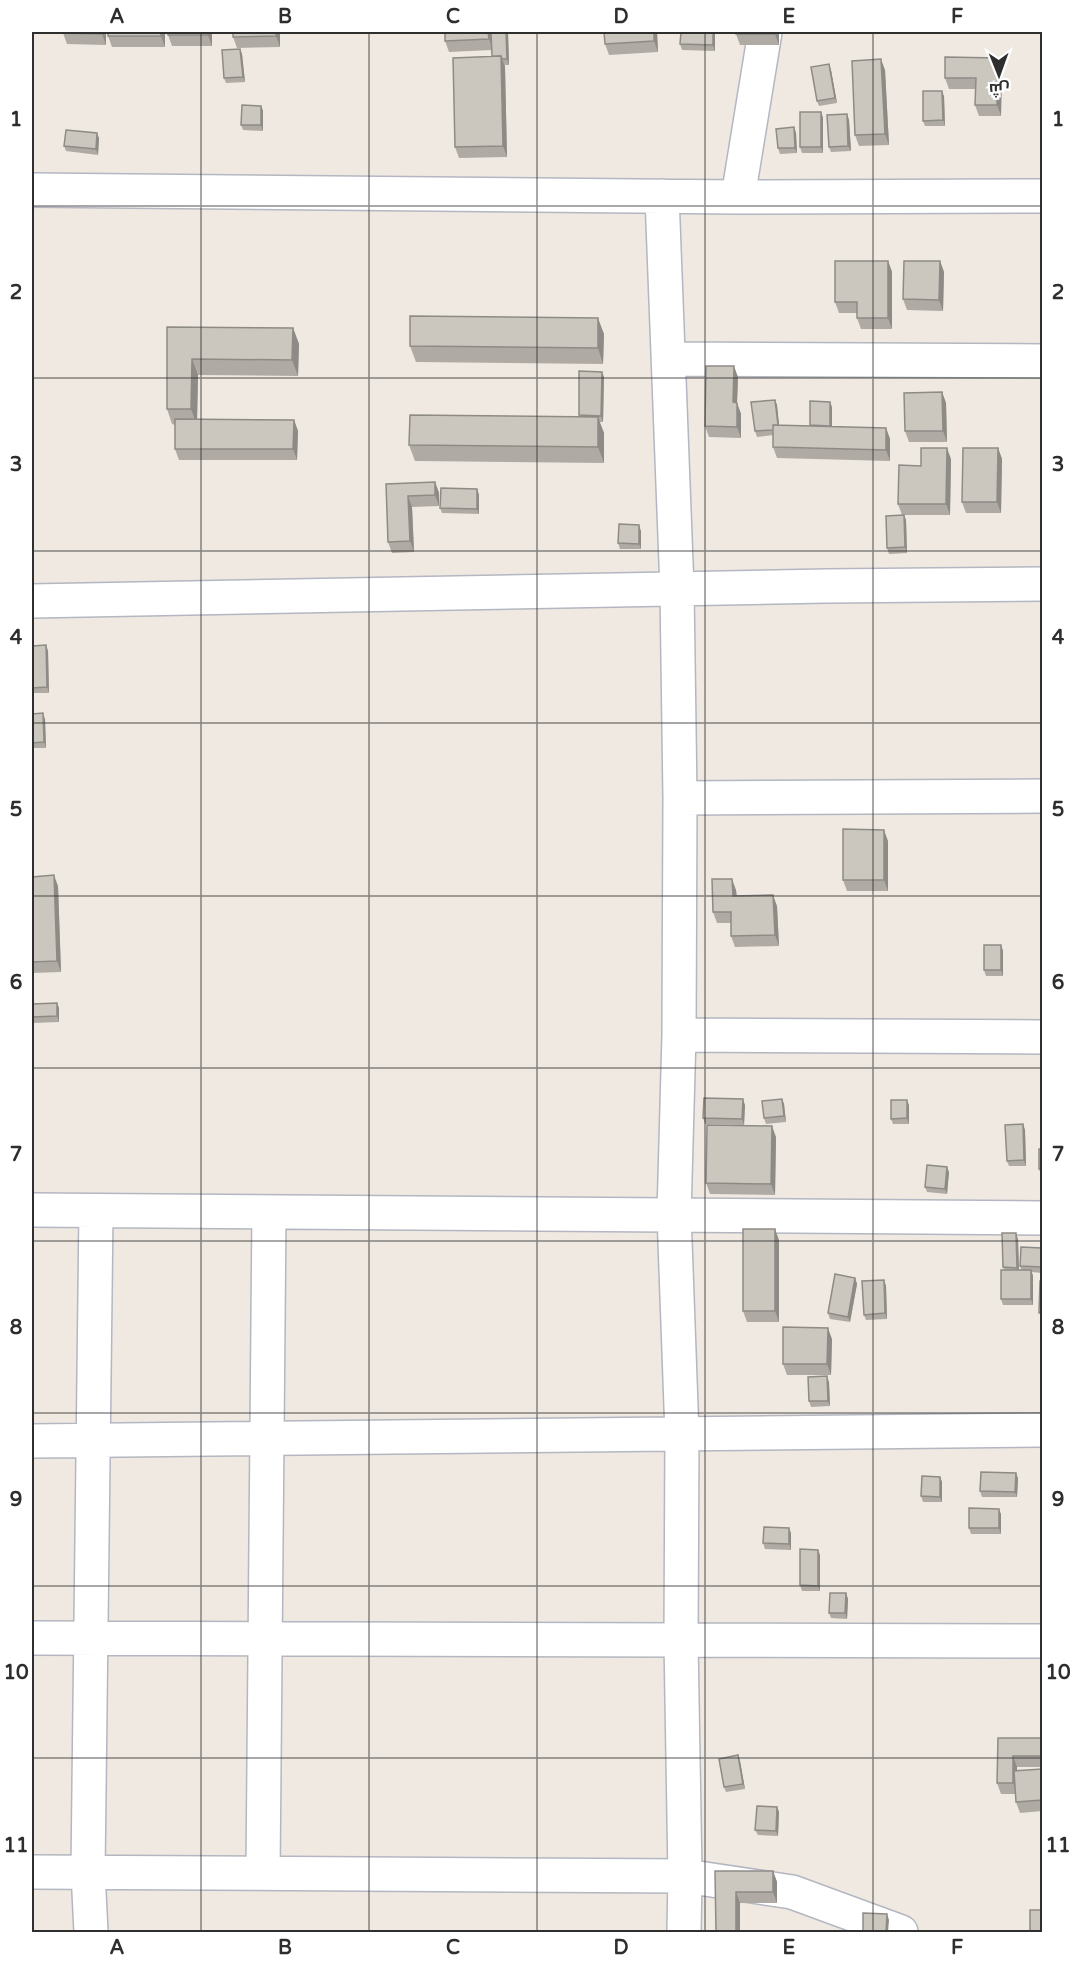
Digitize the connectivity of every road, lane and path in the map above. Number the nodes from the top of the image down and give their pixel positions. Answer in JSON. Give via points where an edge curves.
{"nodes":[{"id":1,"x":765,"y":32,"type":"edge"},
{"id":2,"x":32,"y":190,"type":"edge"},
{"id":3,"x":662,"y":196,"type":"junction"},
{"id":4,"x":1042,"y":196,"type":"edge"},
{"id":5,"x":738,"y":197,"type":"junction"},
{"id":6,"x":669,"y":359,"type":"junction"},
{"id":7,"x":1042,"y":361,"type":"edge"},
{"id":8,"x":1042,"y":584,"type":"edge"},
{"id":9,"x":676,"y":589,"type":"junction"},
{"id":10,"x":32,"y":601,"type":"edge"},
{"id":11,"x":1042,"y":796,"type":"edge"},
{"id":12,"x":680,"y":798,"type":"junction"},
{"id":13,"x":679,"y":1035,"type":"junction"},
{"id":14,"x":1042,"y":1037,"type":"edge"},
{"id":15,"x":32,"y":1210,"type":"edge"},
{"id":16,"x":96,"y":1211,"type":"junction"},
{"id":17,"x":269,"y":1212,"type":"junction"},
{"id":18,"x":674,"y":1214,"type":"junction"},
{"id":19,"x":1042,"y":1218,"type":"edge"},
{"id":20,"x":1042,"y":1430,"type":"edge"},
{"id":21,"x":682,"y":1434,"type":"junction"},
{"id":22,"x":266,"y":1438,"type":"junction"},
{"id":23,"x":94,"y":1440,"type":"junction"},
{"id":24,"x":32,"y":1441,"type":"edge"},
{"id":25,"x":32,"y":1638,"type":"edge"},
{"id":26,"x":92,"y":1638,"type":"junction"},
{"id":27,"x":266,"y":1638,"type":"junction"},
{"id":28,"x":681,"y":1640,"type":"junction"},
{"id":29,"x":1042,"y":1641,"type":"edge"},
{"id":30,"x":32,"y":1872,"type":"edge"},
{"id":31,"x":88,"y":1872,"type":"junction"},
{"id":32,"x":263,"y":1873,"type":"junction"},
{"id":33,"x":686,"y":1876,"type":"junction"},
{"id":34,"x":91,"y":1932,"type":"edge"},
{"id":35,"x":684,"y":1932,"type":"edge"},
{"id":36,"x":901,"y":1932,"type":"edge"}],
"edges":[{"from":1,"to":5,"type":"street"},
{"from":2,"to":3,"type":"street"},
{"from":3,"to":5,"type":"street"},
{"from":3,"to":6,"type":"street"},
{"from":4,"to":5,"type":"street"},
{"from":6,"to":7,"type":"street"},
{"from":6,"to":9,"type":"street"},
{"from":8,"to":9,"type":"street"},
{"from":9,"to":10,"type":"street"},
{"from":9,"to":12,"type":"street"},
{"from":11,"to":12,"type":"street"},
{"from":12,"to":13,"type":"street"},
{"from":13,"to":14,"type":"street"},
{"from":13,"to":18,"type":"street"},
{"from":15,"to":16,"type":"street"},
{"from":16,"to":17,"type":"street"},
{"from":16,"to":23,"type":"street"},
{"from":17,"to":18,"type":"street"},
{"from":17,"to":22,"type":"street"},
{"from":18,"to":19,"type":"street"},
{"from":18,"to":21,"type":"street"},
{"from":20,"to":21,"type":"street"},
{"from":21,"to":22,"type":"street"},
{"from":21,"to":28,"type":"street"},
{"from":22,"to":23,"type":"street"},
{"from":22,"to":27,"type":"street"},
{"from":23,"to":24,"type":"street"},
{"from":23,"to":26,"type":"street"},
{"from":25,"to":26,"type":"street"},
{"from":26,"to":27,"type":"street"},
{"from":26,"to":31,"type":"street"},
{"from":27,"to":28,"type":"street"},
{"from":27,"to":32,"type":"street"},
{"from":28,"to":29,"type":"street"},
{"from":28,"to":33,"type":"street"},
{"from":30,"to":31,"type":"street"},
{"from":31,"to":32,"type":"street"},
{"from":31,"to":34,"type":"street"},
{"from":32,"to":33,"type":"street"},
{"from":33,"to":35,"type":"street"},
{"from":33,"to":36,"type":"street","via":[[792,1892]]}]}
